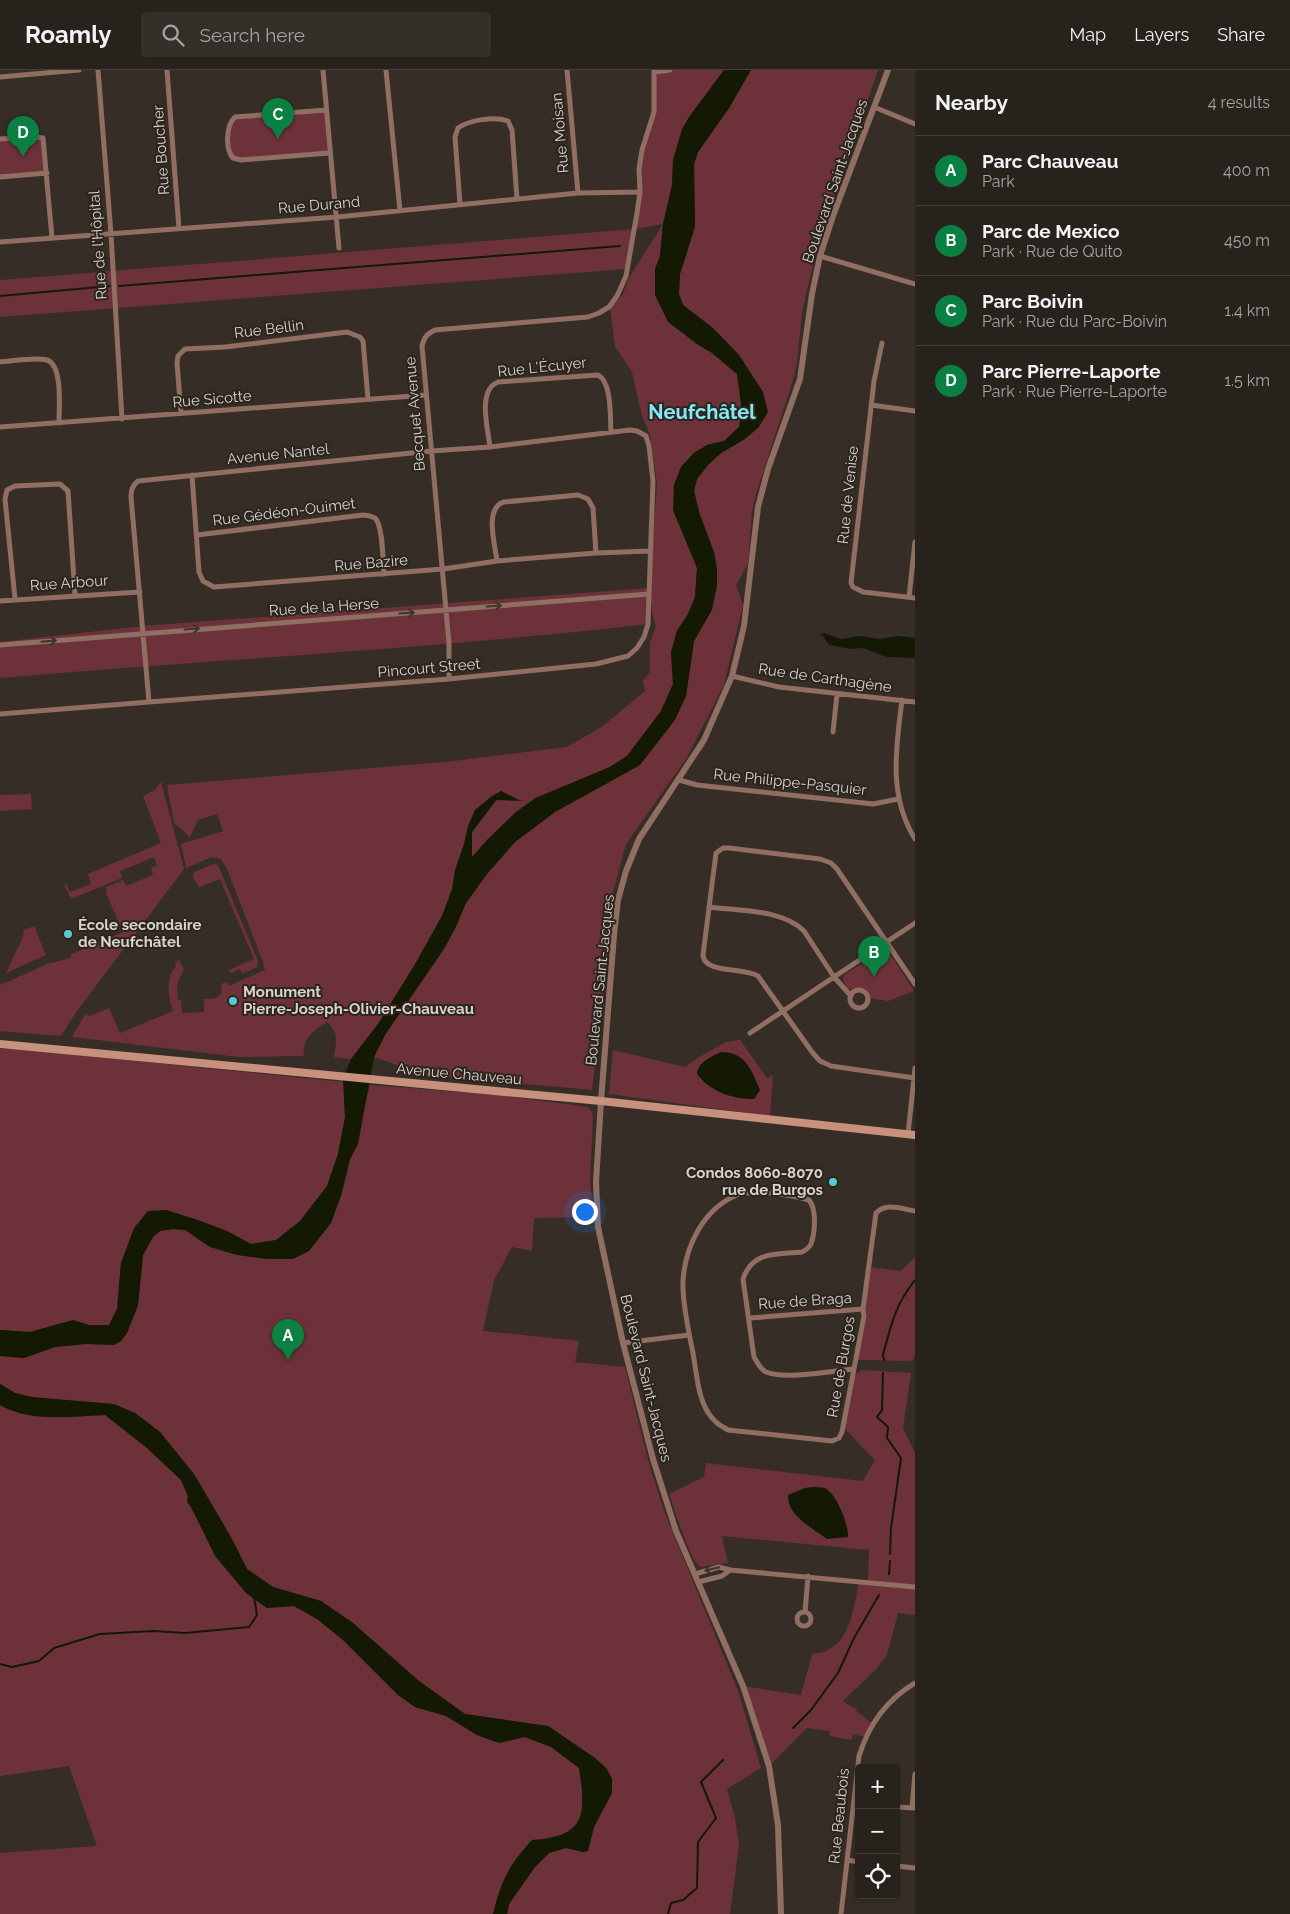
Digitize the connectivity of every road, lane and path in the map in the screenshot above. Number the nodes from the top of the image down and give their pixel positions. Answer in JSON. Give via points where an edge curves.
{"nodes":[{"id":1,"x":79,"y":70,"type":"edge"},
{"id":2,"x":98,"y":70,"type":"edge"},
{"id":3,"x":167,"y":70,"type":"edge"},
{"id":4,"x":322,"y":70,"type":"edge"},
{"id":5,"x":386,"y":70,"type":"edge"},
{"id":6,"x":567,"y":70,"type":"edge"},
{"id":7,"x":670,"y":70,"type":"edge"},
{"id":8,"x":888,"y":70,"type":"edge"},
{"id":9,"x":654,"y":71,"type":"edge"},
{"id":10,"x":0,"y":77,"type":"edge"},
{"id":11,"x":874,"y":107,"type":"junction"},
{"id":12,"x":326,"y":110,"type":"junction"},
{"id":13,"x":915,"y":124,"type":"edge"},
{"id":14,"x":0,"y":139,"type":"edge"},
{"id":15,"x":329,"y":153,"type":"junction"},
{"id":16,"x":47,"y":173,"type":"junction"},
{"id":17,"x":0,"y":177,"type":"edge"},
{"id":18,"x":640,"y":192,"type":"junction"},
{"id":19,"x":578,"y":193,"type":"junction"},
{"id":20,"x":517,"y":198,"type":"junction"},
{"id":21,"x":460,"y":204,"type":"junction"},
{"id":22,"x":400,"y":210,"type":"junction"},
{"id":23,"x":337,"y":217,"type":"junction"},
{"id":24,"x":179,"y":228,"type":"junction"},
{"id":25,"x":111,"y":234,"type":"junction"},
{"id":26,"x":52,"y":238,"type":"junction"},
{"id":27,"x":0,"y":242,"type":"edge"},
{"id":28,"x":339,"y":248,"type":"dead end"},
{"id":29,"x":820,"y":256,"type":"junction"},
{"id":30,"x":915,"y":284,"type":"edge"},
{"id":31,"x":882,"y":343,"type":"dead end"},
{"id":32,"x":0,"y":362,"type":"edge"},
{"id":33,"x":426,"y":395,"type":"junction"},
{"id":34,"x":368,"y":399,"type":"junction"},
{"id":35,"x":871,"y":405,"type":"junction"},
{"id":36,"x":915,"y":411,"type":"edge"},
{"id":37,"x":181,"y":413,"type":"junction"},
{"id":38,"x":122,"y":419,"type":"junction"},
{"id":39,"x":59,"y":423,"type":"junction"},
{"id":40,"x":0,"y":427,"type":"edge"},
{"id":41,"x":611,"y":432,"type":"junction"},
{"id":42,"x":644,"y":433,"type":"joint"},
{"id":43,"x":490,"y":447,"type":"junction"},
{"id":44,"x":431,"y":451,"type":"junction"},
{"id":45,"x":192,"y":475,"type":"junction"},
{"id":46,"x":197,"y":535,"type":"junction"},
{"id":47,"x":915,"y":542,"type":"edge"},
{"id":48,"x":650,"y":550,"type":"junction"},
{"id":49,"x":596,"y":553,"type":"junction"},
{"id":50,"x":497,"y":561,"type":"junction"},
{"id":51,"x":443,"y":569,"type":"junction"},
{"id":52,"x":384,"y":574,"type":"junction"},
{"id":53,"x":140,"y":592,"type":"junction"},
{"id":54,"x":649,"y":594,"type":"junction"},
{"id":55,"x":75,"y":595,"type":"junction"},
{"id":56,"x":912,"y":598,"type":"edge"},
{"id":57,"x":15,"y":600,"type":"junction"},
{"id":58,"x":0,"y":601,"type":"edge"},
{"id":59,"x":446,"y":610,"type":"junction"},
{"id":60,"x":144,"y":633,"type":"junction"},
{"id":61,"x":0,"y":645,"type":"edge"},
{"id":62,"x":732,"y":676,"type":"junction"},
{"id":63,"x":449,"y":679,"type":"junction"},
{"id":64,"x":837,"y":694,"type":"junction"},
{"id":65,"x":902,"y":700,"type":"junction"},
{"id":66,"x":150,"y":702,"type":"junction"},
{"id":67,"x":915,"y":702,"type":"edge"},
{"id":68,"x":0,"y":714,"type":"edge"},
{"id":69,"x":833,"y":732,"type":"dead end"},
{"id":70,"x":679,"y":780,"type":"junction"},
{"id":71,"x":898,"y":799,"type":"junction"},
{"id":72,"x":915,"y":839,"type":"edge"},
{"id":73,"x":709,"y":907,"type":"junction"},
{"id":74,"x":915,"y":923,"type":"edge"},
{"id":75,"x":887,"y":942,"type":"junction"},
{"id":76,"x":834,"y":977,"type":"junction"},
{"id":77,"x":915,"y":984,"type":"edge"},
{"id":78,"x":851,"y":996,"type":"dead end"},
{"id":79,"x":783,"y":1010,"type":"junction"},
{"id":80,"x":750,"y":1033,"type":"dead end"},
{"id":81,"x":0,"y":1044,"type":"edge"},
{"id":82,"x":915,"y":1068,"type":"edge"},
{"id":83,"x":914,"y":1078,"type":"edge"},
{"id":84,"x":600,"y":1101,"type":"junction"},
{"id":85,"x":912,"y":1134,"type":"edge"},
{"id":86,"x":915,"y":1211,"type":"edge"},
{"id":87,"x":863,"y":1309,"type":"junction"},
{"id":88,"x":750,"y":1318,"type":"junction"},
{"id":89,"x":689,"y":1335,"type":"junction"},
{"id":90,"x":623,"y":1342,"type":"junction"},
{"id":91,"x":854,"y":1369,"type":"junction"},
{"id":92,"x":730,"y":1570,"type":"junction"},
{"id":93,"x":695,"y":1574,"type":"junction"},
{"id":94,"x":808,"y":1576,"type":"junction"},
{"id":95,"x":698,"y":1582,"type":"junction"},
{"id":96,"x":915,"y":1587,"type":"edge"},
{"id":97,"x":805,"y":1612,"type":"dead end"},
{"id":98,"x":915,"y":1683,"type":"edge"},
{"id":99,"x":915,"y":1774,"type":"edge"},
{"id":100,"x":852,"y":1803,"type":"joint"},
{"id":101,"x":900,"y":1807,"type":"edge"},
{"id":102,"x":913,"y":1808,"type":"edge"},
{"id":103,"x":847,"y":1860,"type":"junction"},
{"id":104,"x":855,"y":1861,"type":"edge"},
{"id":105,"x":900,"y":1866,"type":"edge"},
{"id":106,"x":915,"y":1868,"type":"edge"},
{"id":107,"x":781,"y":1914,"type":"edge"},
{"id":108,"x":841,"y":1914,"type":"edge"}],
"edges":[{"from":1,"to":10,"type":"street"},
{"from":2,"to":25,"type":"street","name":"Rue de l'Hôpital"},
{"from":3,"to":24,"type":"street","name":"Rue Boucher"},
{"from":4,"to":12,"type":"street"},
{"from":5,"to":22,"type":"street"},
{"from":6,"to":19,"type":"street","name":"Rue Moisan"},
{"from":7,"to":9,"type":"street"},
{"from":8,"to":11,"type":"street","name":"Boulevard Saint-Jacques"},
{"from":9,"to":18,"type":"street","via":[[654,112],[642,150]]},
{"from":11,"to":13,"type":"street"},
{"from":11,"to":29,"type":"street","name":"Boulevard Saint-Jacques"},
{"from":12,"to":15,"type":"street"},
{"from":12,"to":15,"type":"street","via":[[235,117],[228,127],[229,151],[232,158],[241,160]]},
{"from":14,"to":16,"type":"street","via":[[43,138]]},
{"from":15,"to":23,"type":"street"},
{"from":16,"to":17,"type":"street"},
{"from":16,"to":26,"type":"street"},
{"from":18,"to":19,"type":"street","name":"Rue Durand"},
{"from":18,"to":33,"type":"street","name":"Becquet Avenue","via":[[624,283],[609,307],[588,317],[430,332],[422,346]]},
{"from":19,"to":20,"type":"street","name":"Rue Durand"},
{"from":20,"to":21,"type":"street","name":"Rue Durand"},
{"from":20,"to":21,"type":"street","via":[[512,130],[508,121],[498,119],[466,123],[458,128],[455,137]]},
{"from":21,"to":22,"type":"street","name":"Rue Durand"},
{"from":22,"to":23,"type":"street","name":"Rue Durand"},
{"from":23,"to":24,"type":"street","name":"Rue Durand"},
{"from":23,"to":28,"type":"street"},
{"from":24,"to":25,"type":"street","name":"Rue Durand"},
{"from":25,"to":26,"type":"street","name":"Rue Durand"},
{"from":25,"to":38,"type":"street","name":"Rue de l'Hôpital"},
{"from":26,"to":27,"type":"street","name":"Rue Durand"},
{"from":29,"to":30,"type":"street"},
{"from":29,"to":62,"type":"street","name":"Boulevard Saint-Jacques","via":[[800,379],[759,501],[744,626]]},
{"from":31,"to":35,"type":"street","name":"Rue de Venise"},
{"from":32,"to":39,"type":"street","via":[[41,360],[54,364],[58,377]]},
{"from":33,"to":34,"type":"street","name":"Rue Sicotte"},
{"from":33,"to":44,"type":"street","name":"Becquet Avenue"},
{"from":34,"to":37,"type":"street","name":"Rue Sicotte"},
{"from":34,"to":37,"type":"street","name":"Rue Bellin","via":[[363,341],[348,332],[184,349],[177,362]]},
{"from":35,"to":36,"type":"street"},
{"from":35,"to":56,"type":"street","name":"Rue de Venise","via":[[851,583],[863,592]]},
{"from":37,"to":38,"type":"street","name":"Rue Sicotte"},
{"from":38,"to":39,"type":"street","name":"Rue Sicotte"},
{"from":39,"to":40,"type":"street","name":"Rue Sicotte"},
{"from":41,"to":42,"type":"street","name":"Avenue Nantel","via":[[630,430]]},
{"from":41,"to":43,"type":"street","name":"Avenue Nantel"},
{"from":41,"to":43,"type":"street","name":"Rue L'Écuyer","via":[[607,385],[598,375],[498,382],[489,388],[485,398]]},
{"from":42,"to":48,"type":"street","name":"Pincourt Street","via":[[653,480]]},
{"from":43,"to":44,"type":"street","name":"Avenue Nantel"},
{"from":44,"to":45,"type":"street","name":"Avenue Nantel"},
{"from":44,"to":51,"type":"street","name":"Becquet Avenue"},
{"from":45,"to":46,"type":"street","name":"Rue Bazire"},
{"from":45,"to":53,"type":"street","name":"Avenue Nantel","via":[[138,481],[131,489]]},
{"from":46,"to":52,"type":"street","name":"Rue Bazire","via":[[200,577],[214,587]]},
{"from":46,"to":52,"type":"street","name":"Rue Gédéon-Ouimet","via":[[370,516],[375,518],[379,527]]},
{"from":47,"to":56,"type":"street"},
{"from":48,"to":49,"type":"street","name":"Rue Bazire"},
{"from":48,"to":54,"type":"street","name":"Pincourt Street"},
{"from":49,"to":50,"type":"street","name":"Rue Bazire"},
{"from":49,"to":50,"type":"street","via":[[593,508],[588,498],[578,495],[504,502],[496,506],[492,522]]},
{"from":50,"to":51,"type":"street","name":"Rue Bazire"},
{"from":51,"to":52,"type":"street","name":"Rue Bazire"},
{"from":51,"to":59,"type":"street","name":"Becquet Avenue"},
{"from":53,"to":55,"type":"street","name":"Rue Arbour"},
{"from":53,"to":60,"type":"street","name":"Avenue Nantel"},
{"from":59,"to":54,"type":"street","name":"Rue de la Herse","one_way":true},
{"from":54,"to":63,"type":"street","name":"Pincourt Street","via":[[644,638],[628,656],[596,664]]},
{"from":55,"to":57,"type":"street","name":"Rue Arbour"},
{"from":55,"to":57,"type":"street","via":[[68,491],[60,484],[15,486],[7,490],[5,499]]},
{"from":57,"to":58,"type":"street","name":"Rue Arbour"},
{"from":60,"to":59,"type":"street","name":"Rue de la Herse","one_way":true},
{"from":59,"to":63,"type":"street","name":"Becquet Avenue"},
{"from":61,"to":60,"type":"street","name":"Rue de la Herse","one_way":true},
{"from":60,"to":66,"type":"street","name":"Avenue Nantel"},
{"from":62,"to":64,"type":"street","name":"Rue de Carthagène","via":[[779,687]]},
{"from":62,"to":70,"type":"street","name":"Boulevard Saint-Jacques","via":[[704,740]]},
{"from":63,"to":66,"type":"street","name":"Pincourt Street"},
{"from":64,"to":65,"type":"street","name":"Rue de Carthagène"},
{"from":64,"to":69,"type":"street"},
{"from":65,"to":67,"type":"street","name":"Rue de Carthagène"},
{"from":65,"to":71,"type":"street","via":[[895,771]]},
{"from":66,"to":68,"type":"street","name":"Pincourt Street"},
{"from":70,"to":71,"type":"street","name":"Rue Philippe-Pasquier","via":[[697,785],[873,804]]},
{"from":70,"to":84,"type":"street","name":"Boulevard Saint-Jacques","via":[[639,839],[618,900]]},
{"from":71,"to":72,"type":"street"},
{"from":73,"to":75,"type":"street","via":[[714,858],[724,848],[820,858],[837,869]]},
{"from":73,"to":76,"type":"street","via":[[790,920],[804,931]]},
{"from":73,"to":79,"type":"street","via":[[703,954],[705,962],[711,967],[752,973],[762,980]]},
{"from":74,"to":75,"type":"street"},
{"from":75,"to":76,"type":"street"},
{"from":75,"to":77,"type":"street"},
{"from":76,"to":78,"type":"street"},
{"from":76,"to":79,"type":"street"},
{"from":79,"to":80,"type":"street"},
{"from":79,"to":83,"type":"street","via":[[820,1061],[842,1068]]},
{"from":81,"to":84,"type":"main road","name":"Avenue Chauveau"},
{"from":82,"to":83,"type":"street"},
{"from":83,"to":85,"type":"street"},
{"from":84,"to":85,"type":"main road","name":"Avenue Chauveau"},
{"from":84,"to":90,"type":"street","name":"Boulevard Saint-Jacques","via":[[596,1182],[598,1227]]},
{"from":86,"to":87,"type":"street","name":"Rue de Burgos","via":[[886,1207],[876,1213]]},
{"from":87,"to":88,"type":"street","name":"Rue de Braga"},
{"from":87,"to":91,"type":"street","name":"Rue de Burgos"},
{"from":88,"to":89,"type":"street","via":[[744,1279],[747,1268],[761,1256],[808,1249],[815,1212],[809,1200],[756,1193],[739,1195],[706,1220],[687,1254],[683,1283]]},
{"from":88,"to":91,"type":"street","via":[[754,1356],[765,1371],[777,1375]]},
{"from":89,"to":90,"type":"street"},
{"from":89,"to":91,"type":"street","name":"Rue de Burgos","via":[[705,1408],[715,1422],[728,1430],[799,1439],[837,1439],[842,1432]]},
{"from":90,"to":93,"type":"street","name":"Boulevard Saint-Jacques","via":[[653,1459],[676,1531]]},
{"from":92,"to":93,"type":"street","one_way":true,"via":[[719,1567]]},
{"from":92,"to":94,"type":"street"},
{"from":92,"to":95,"type":"street","via":[[722,1576]]},
{"from":93,"to":95,"type":"street","name":"Boulevard Saint-Jacques"},
{"from":94,"to":96,"type":"street"},
{"from":94,"to":97,"type":"street"},
{"from":95,"to":107,"type":"street","name":"Boulevard Saint-Jacques","via":[[743,1686],[769,1766],[778,1825]]},
{"from":98,"to":100,"type":"street","name":"Rue Beaubois","via":[[891,1699],[872,1723],[858,1756]]},
{"from":99,"to":102,"type":"street"},
{"from":100,"to":103,"type":"street","name":"Rue Beaubois"},
{"from":101,"to":102,"type":"street"},
{"from":103,"to":104,"type":"street"},
{"from":103,"to":108,"type":"street","name":"Rue Beaubois"},
{"from":105,"to":106,"type":"street"}]}
